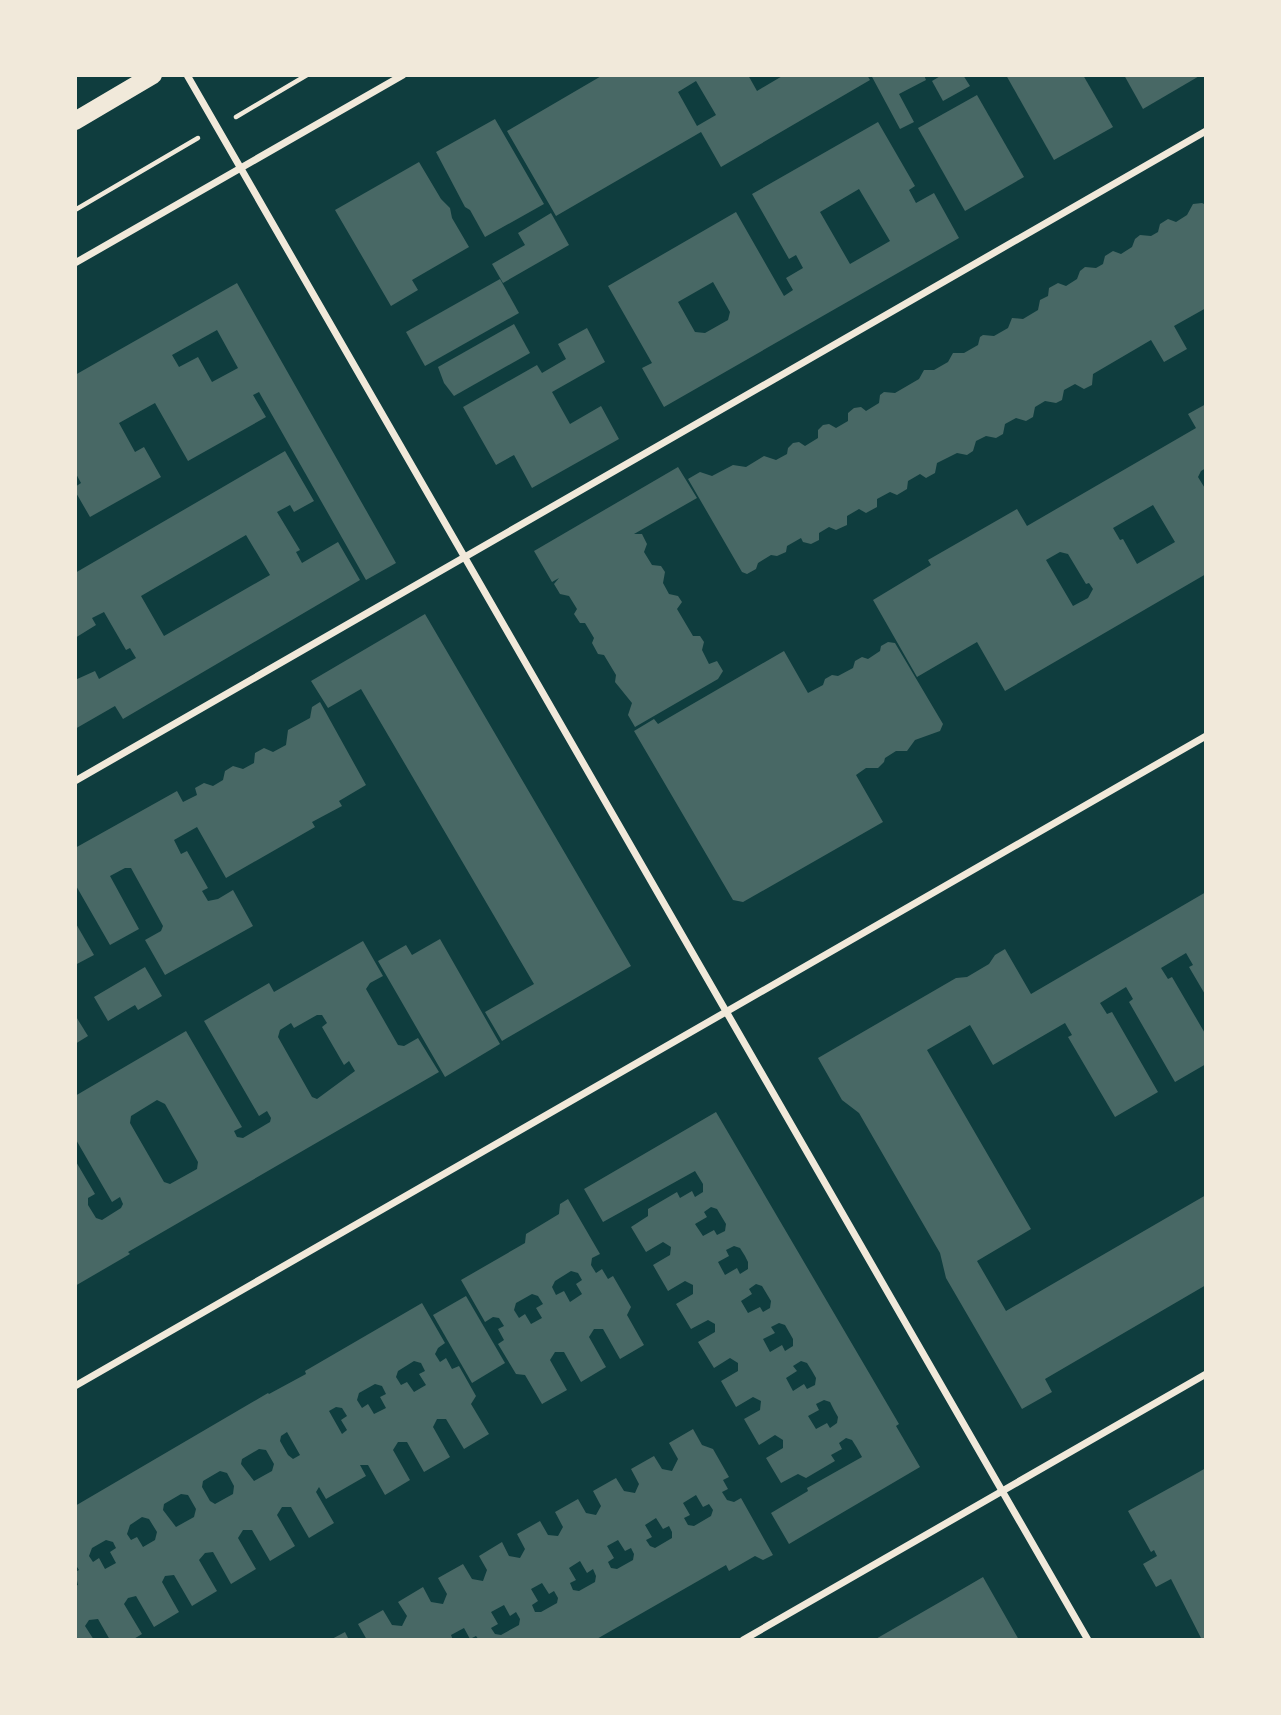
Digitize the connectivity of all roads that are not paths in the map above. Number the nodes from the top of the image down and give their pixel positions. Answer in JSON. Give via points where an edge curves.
{"nodes":[{"id":1,"x":153,"y":75,"type":"edge"},
{"id":2,"x":187,"y":75,"type":"edge"},
{"id":3,"x":403,"y":75,"type":"edge"},
{"id":4,"x":75,"y":121,"type":"edge"},
{"id":5,"x":1206,"y":131,"type":"edge"},
{"id":6,"x":240,"y":168,"type":"junction"},
{"id":7,"x":75,"y":263,"type":"edge"},
{"id":8,"x":465,"y":557,"type":"junction"},
{"id":9,"x":1206,"y":736,"type":"edge"},
{"id":10,"x":75,"y":782,"type":"edge"},
{"id":11,"x":727,"y":1012,"type":"junction"},
{"id":12,"x":1206,"y":1374,"type":"edge"},
{"id":13,"x":75,"y":1386,"type":"edge"},
{"id":14,"x":1002,"y":1491,"type":"junction"},
{"id":15,"x":743,"y":1640,"type":"edge"},
{"id":16,"x":1088,"y":1640,"type":"edge"}],
"edges":[{"from":1,"to":4,"type":"main road"},
{"from":2,"to":6,"type":"street"},
{"from":3,"to":6,"type":"street"},
{"from":5,"to":8,"type":"street"},
{"from":6,"to":7,"type":"street"},
{"from":6,"to":8,"type":"street"},
{"from":8,"to":10,"type":"street"},
{"from":8,"to":11,"type":"street"},
{"from":9,"to":11,"type":"street"},
{"from":11,"to":13,"type":"street"},
{"from":11,"to":14,"type":"street"},
{"from":12,"to":14,"type":"street"},
{"from":14,"to":15,"type":"street"},
{"from":14,"to":16,"type":"street"}]}
